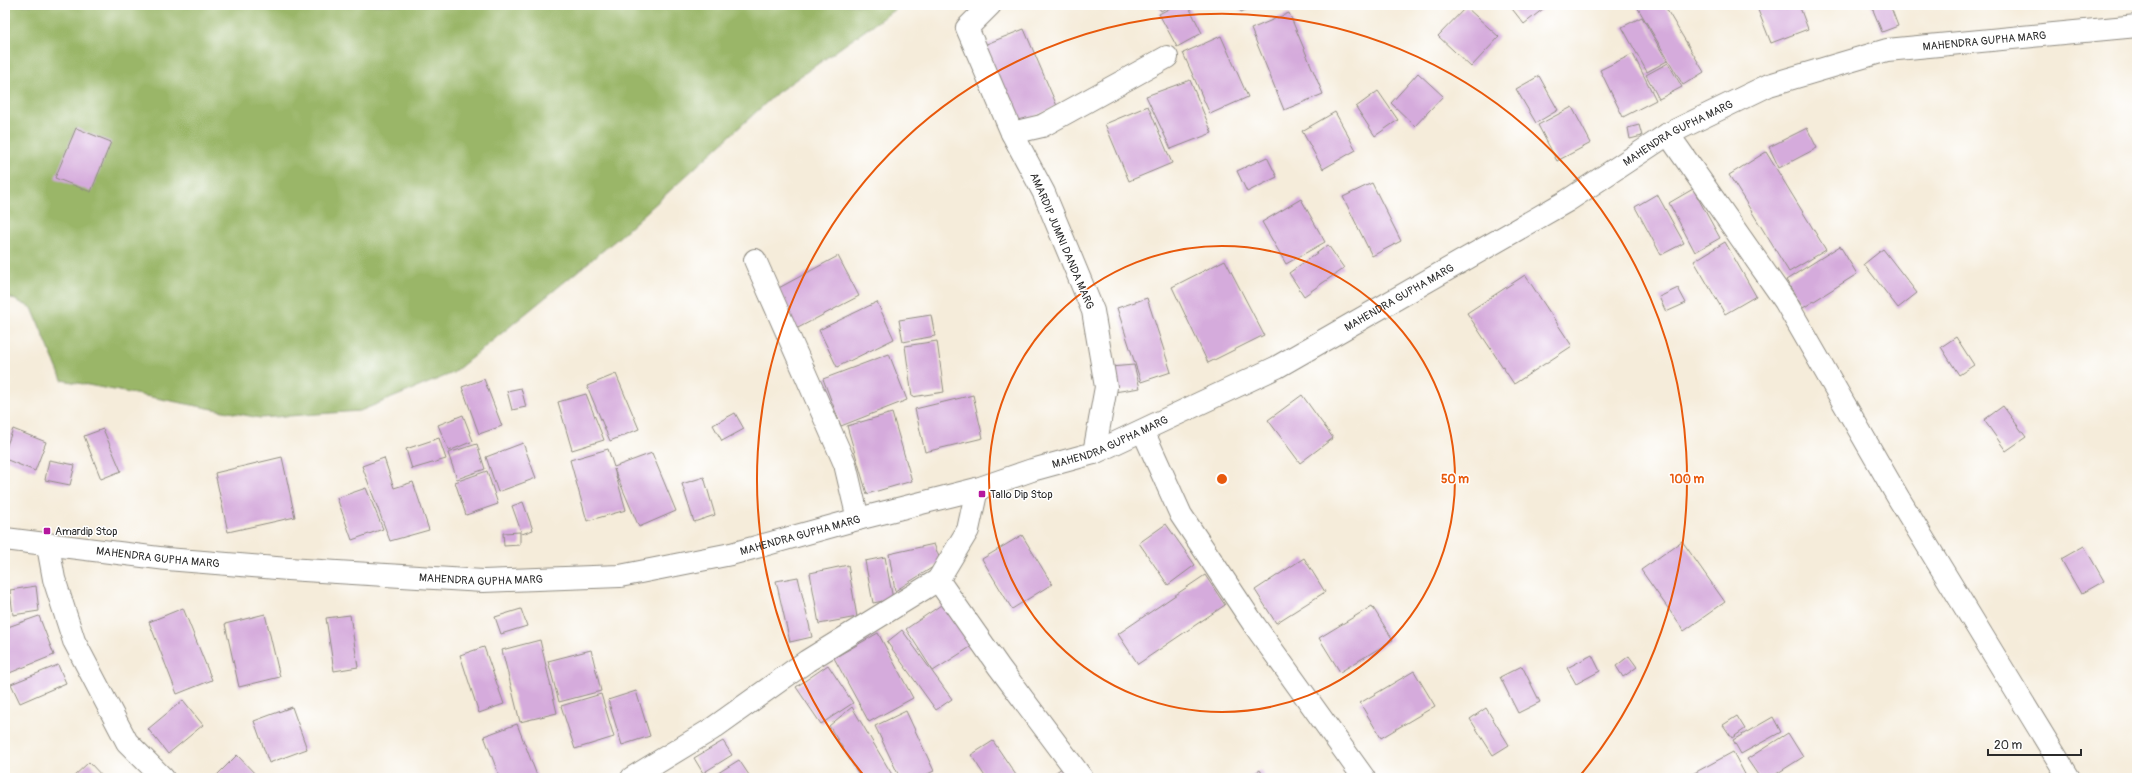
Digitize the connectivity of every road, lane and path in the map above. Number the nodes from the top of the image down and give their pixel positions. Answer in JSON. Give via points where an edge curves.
{"nodes":[{"id":1,"x":990,"y":5,"type":"edge"},
{"id":2,"x":2137,"y":26,"type":"edge"},
{"id":3,"x":1167,"y":57,"type":"dead end"},
{"id":4,"x":1012,"y":133,"type":"junction"},
{"id":5,"x":1668,"y":134,"type":"junction"},
{"id":6,"x":755,"y":260,"type":"dead end"},
{"id":7,"x":1142,"y":431,"type":"junction"},
{"id":8,"x":1094,"y":454,"type":"junction"},
{"id":9,"x":976,"y":489,"type":"junction"},
{"id":10,"x":858,"y":519,"type":"junction"},
{"id":11,"x":5,"y":540,"type":"edge"},
{"id":12,"x":48,"y":546,"type":"junction"},
{"id":13,"x":938,"y":580,"type":"junction"},
{"id":14,"x":639,"y":776,"type":"edge"},
{"id":15,"x":163,"y":778,"type":"edge"},
{"id":16,"x":1082,"y":778,"type":"edge"},
{"id":17,"x":1364,"y":778,"type":"edge"},
{"id":18,"x":2069,"y":778,"type":"edge"}],
"edges":[{"from":1,"to":4,"type":"street","name":"AMARDIP JUMNI DANDA MARG","via":[[967,28]]},
{"from":2,"to":5,"type":"street","name":"MAHENDRA GUPHA MARG","via":[[1887,50],[1769,85]]},
{"from":3,"to":4,"type":"street","via":[[1042,126]]},
{"from":4,"to":8,"type":"street","name":"AMARDIP JUMNI DANDA MARG","via":[[1044,193],[1093,311],[1106,387]]},
{"from":5,"to":7,"type":"street","name":"MAHENDRA GUPHA MARG","via":[[1567,201],[1284,363]]},
{"from":5,"to":18,"type":"street","via":[[1785,301],[1899,499]]},
{"from":6,"to":10,"type":"street","via":[[846,464]]},
{"from":7,"to":8,"type":"street","name":"MAHENDRA GUPHA MARG"},
{"from":7,"to":17,"type":"street","via":[[1182,515],[1255,626]]},
{"from":8,"to":9,"type":"street","name":"MAHENDRA GUPHA MARG","via":[[1032,470]]},
{"from":9,"to":10,"type":"street","name":"MAHENDRA GUPHA MARG"},
{"from":9,"to":13,"type":"street","via":[[968,530]]},
{"from":10,"to":12,"type":"street","name":"MAHENDRA GUPHA MARG","via":[[731,554],[620,576],[483,582],[288,569]]},
{"from":11,"to":12,"type":"street","name":"MAHENDRA GUPHA MARG"},
{"from":12,"to":15,"type":"street","via":[[54,579],[74,641],[127,742]]},
{"from":13,"to":14,"type":"street","via":[[807,661],[712,729]]},
{"from":13,"to":16,"type":"street"}]}
